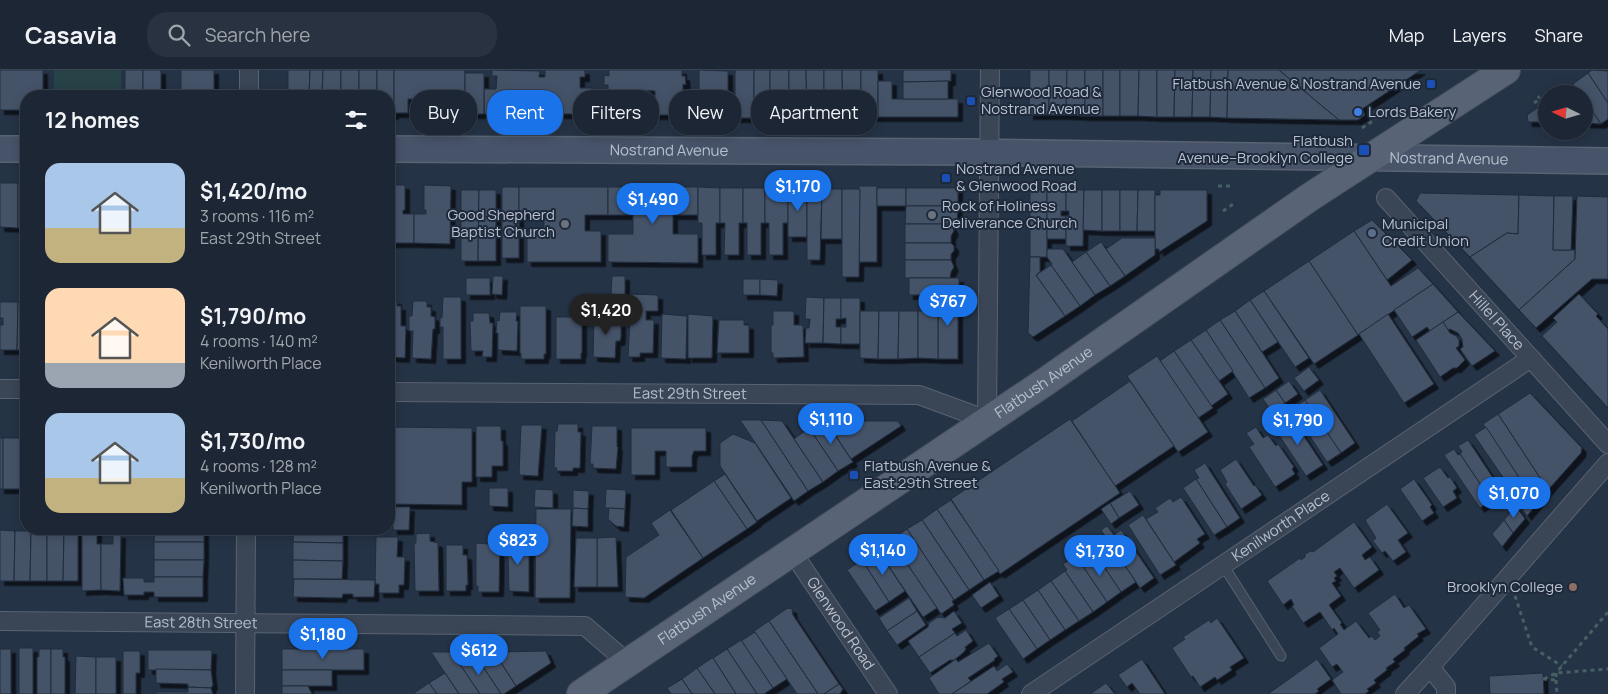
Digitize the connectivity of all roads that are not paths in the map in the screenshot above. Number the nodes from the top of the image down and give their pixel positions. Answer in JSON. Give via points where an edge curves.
{"nodes":[{"id":1,"x":249,"y":70,"type":"edge"},
{"id":2,"x":990,"y":70,"type":"edge"},
{"id":3,"x":1506,"y":70,"type":"edge"},
{"id":4,"x":249,"y":90,"type":"edge"},
{"id":5,"x":395,"y":148,"type":"edge"},
{"id":6,"x":0,"y":149,"type":"edge"},
{"id":7,"x":20,"y":149,"type":"edge"},
{"id":8,"x":989,"y":153,"type":"junction"},
{"id":9,"x":1372,"y":157,"type":"junction"},
{"id":10,"x":1608,"y":161,"type":"edge"},
{"id":11,"x":1386,"y":198,"type":"dead end"},
{"id":12,"x":1530,"y":358,"type":"junction"},
{"id":13,"x":0,"y":389,"type":"edge"},
{"id":14,"x":20,"y":389,"type":"edge"},
{"id":15,"x":395,"y":392,"type":"edge"},
{"id":16,"x":987,"y":420,"type":"junction"},
{"id":17,"x":1608,"y":444,"type":"edge"},
{"id":18,"x":1608,"y":463,"type":"edge"},
{"id":19,"x":246,"y":535,"type":"edge"},
{"id":20,"x":793,"y":553,"type":"junction"},
{"id":21,"x":1223,"y":565,"type":"junction"},
{"id":22,"x":0,"y":621,"type":"edge"},
{"id":23,"x":245,"y":623,"type":"junction"},
{"id":24,"x":1281,"y":656,"type":"dead end"},
{"id":25,"x":628,"y":663,"type":"junction"},
{"id":26,"x":1430,"y":667,"type":"junction"},
{"id":27,"x":245,"y":694,"type":"edge"},
{"id":28,"x":581,"y":694,"type":"edge"},
{"id":29,"x":888,"y":694,"type":"edge"},
{"id":30,"x":1031,"y":694,"type":"edge"},
{"id":31,"x":1404,"y":694,"type":"edge"},
{"id":32,"x":1446,"y":694,"type":"edge"}],
"edges":[{"from":1,"to":4,"type":"street"},
{"from":2,"to":8,"type":"street"},
{"from":3,"to":9,"type":"main road","name":"Flatbush Avenue"},
{"from":5,"to":8,"type":"main road","name":"Nostrand Avenue"},
{"from":6,"to":7,"type":"main road"},
{"from":8,"to":9,"type":"main road","name":"Nostrand Avenue"},
{"from":8,"to":16,"type":"street"},
{"from":9,"to":10,"type":"main road","name":"Nostrand Avenue"},
{"from":9,"to":16,"type":"main road","name":"Flatbush Avenue"},
{"from":11,"to":12,"type":"street","name":"Hillel Place"},
{"from":12,"to":17,"type":"street","name":"Hillel Place"},
{"from":12,"to":21,"type":"street","name":"Kenilworth Place"},
{"from":13,"to":14,"type":"street"},
{"from":15,"to":16,"type":"street","name":"East 29th Street","via":[[918,396]]},
{"from":16,"to":20,"type":"main road","name":"Flatbush Avenue"},
{"from":18,"to":26,"type":"street"},
{"from":19,"to":23,"type":"street"},
{"from":20,"to":25,"type":"main road","name":"Flatbush Avenue"},
{"from":20,"to":29,"type":"street","name":"Glenwood Road"},
{"from":21,"to":24,"type":"lane"},
{"from":21,"to":30,"type":"street","name":"Kenilworth Place"},
{"from":22,"to":23,"type":"street","name":"East 28th Street"},
{"from":23,"to":25,"type":"street","name":"East 28th Street","via":[[585,626]]},
{"from":23,"to":27,"type":"street"},
{"from":25,"to":28,"type":"main road","name":"Flatbush Avenue"},
{"from":26,"to":31,"type":"street"},
{"from":26,"to":32,"type":"street","via":[[1446,687]]}]}
